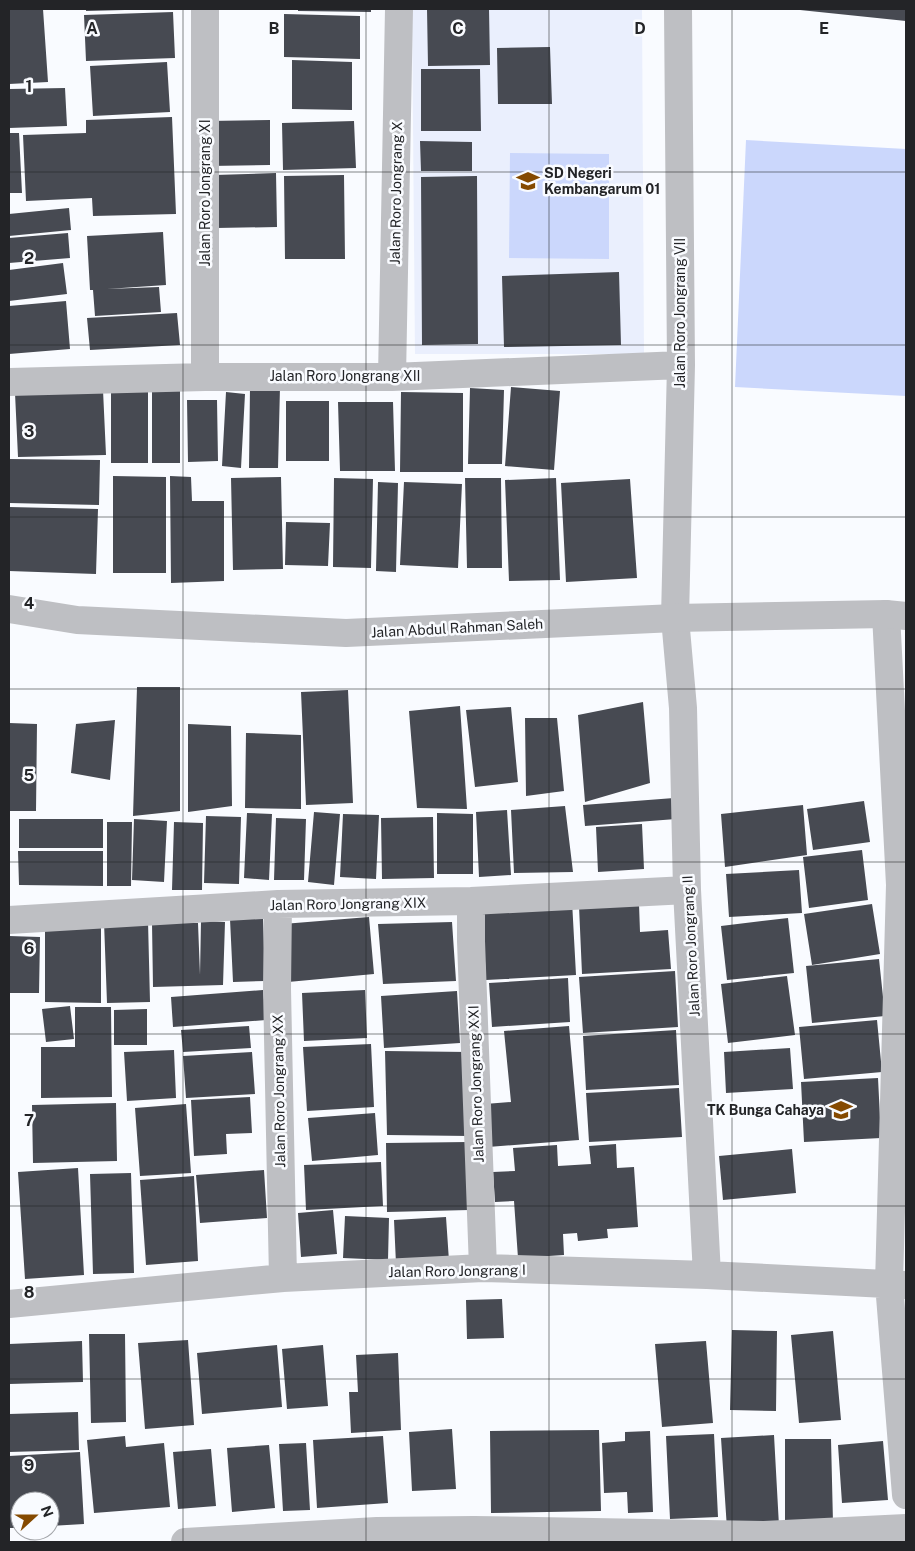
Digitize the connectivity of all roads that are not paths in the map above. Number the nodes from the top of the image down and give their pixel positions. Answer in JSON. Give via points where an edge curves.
{"nodes":[{"id":1,"x":205,"y":9,"type":"edge"},
{"id":2,"x":399,"y":9,"type":"edge"},
{"id":3,"x":678,"y":9,"type":"edge"},
{"id":4,"x":681,"y":365,"type":"junction"},
{"id":5,"x":205,"y":376,"type":"junction"},
{"id":6,"x":392,"y":377,"type":"junction"},
{"id":7,"x":9,"y":382,"type":"edge"},
{"id":8,"x":9,"y":609,"type":"edge"},
{"id":9,"x":896,"y":615,"type":"edge"},
{"id":10,"x":675,"y":618,"type":"junction"},
{"id":11,"x":903,"y":886,"type":"edge"},
{"id":12,"x":687,"y":890,"type":"junction"},
{"id":13,"x":471,"y":901,"type":"junction"},
{"id":14,"x":278,"y":904,"type":"junction"},
{"id":15,"x":9,"y":920,"type":"edge"},
{"id":16,"x":483,"y":1268,"type":"junction"},
{"id":17,"x":707,"y":1274,"type":"junction"},
{"id":18,"x":283,"y":1278,"type":"junction"},
{"id":19,"x":898,"y":1285,"type":"edge"},
{"id":20,"x":9,"y":1304,"type":"edge"},
{"id":21,"x":906,"y":1495,"type":"edge"},
{"id":22,"x":906,"y":1528,"type":"edge"},
{"id":23,"x":185,"y":1542,"type":"edge"}],
"edges":[{"from":1,"to":5,"type":"street","name":"Jalan Roro Jongrang XI"},
{"from":2,"to":6,"type":"street","name":"Jalan Roro Jongrang X"},
{"from":3,"to":4,"type":"street","name":"Jalan Roro Jongrang VII"},
{"from":4,"to":6,"type":"street","name":"Jalan Roro Jongrang XII"},
{"from":4,"to":10,"type":"street","name":"Jalan Roro Jongrang VII"},
{"from":5,"to":6,"type":"street","name":"Jalan Roro Jongrang XII"},
{"from":5,"to":7,"type":"street","name":"Jalan Roro Jongrang XII"},
{"from":8,"to":10,"type":"street","name":"Jalan Abdul Rahman Saleh","via":[[76,620],[346,633]]},
{"from":9,"to":10,"type":"street","name":"Jalan Abdul Rahman Saleh"},
{"from":9,"to":11,"type":"street"},
{"from":10,"to":12,"type":"street","name":"Jalan Roro Jongrang II","via":[[683,708]]},
{"from":11,"to":19,"type":"street"},
{"from":12,"to":13,"type":"street","name":"Jalan Roro Jongrang XIX"},
{"from":12,"to":17,"type":"street","name":"Jalan Roro Jongrang II"},
{"from":13,"to":14,"type":"street","name":"Jalan Roro Jongrang XIX"},
{"from":13,"to":16,"type":"street","name":"Jalan Roro Jongrang XXI"},
{"from":14,"to":15,"type":"street","name":"Jalan Roro Jongrang XIX"},
{"from":14,"to":18,"type":"street","name":"Jalan Roro Jongrang XX"},
{"from":16,"to":17,"type":"street","name":"Jalan Roro Jongrang I"},
{"from":16,"to":18,"type":"street","name":"Jalan Roro Jongrang I"},
{"from":17,"to":19,"type":"street","name":"Jalan Roro Jongrang I"},
{"from":18,"to":20,"type":"street","name":"Jalan Roro Jongrang I"},
{"from":19,"to":21,"type":"street"},
{"from":22,"to":23,"type":"street","via":[[764,1535],[377,1531]]}]}
